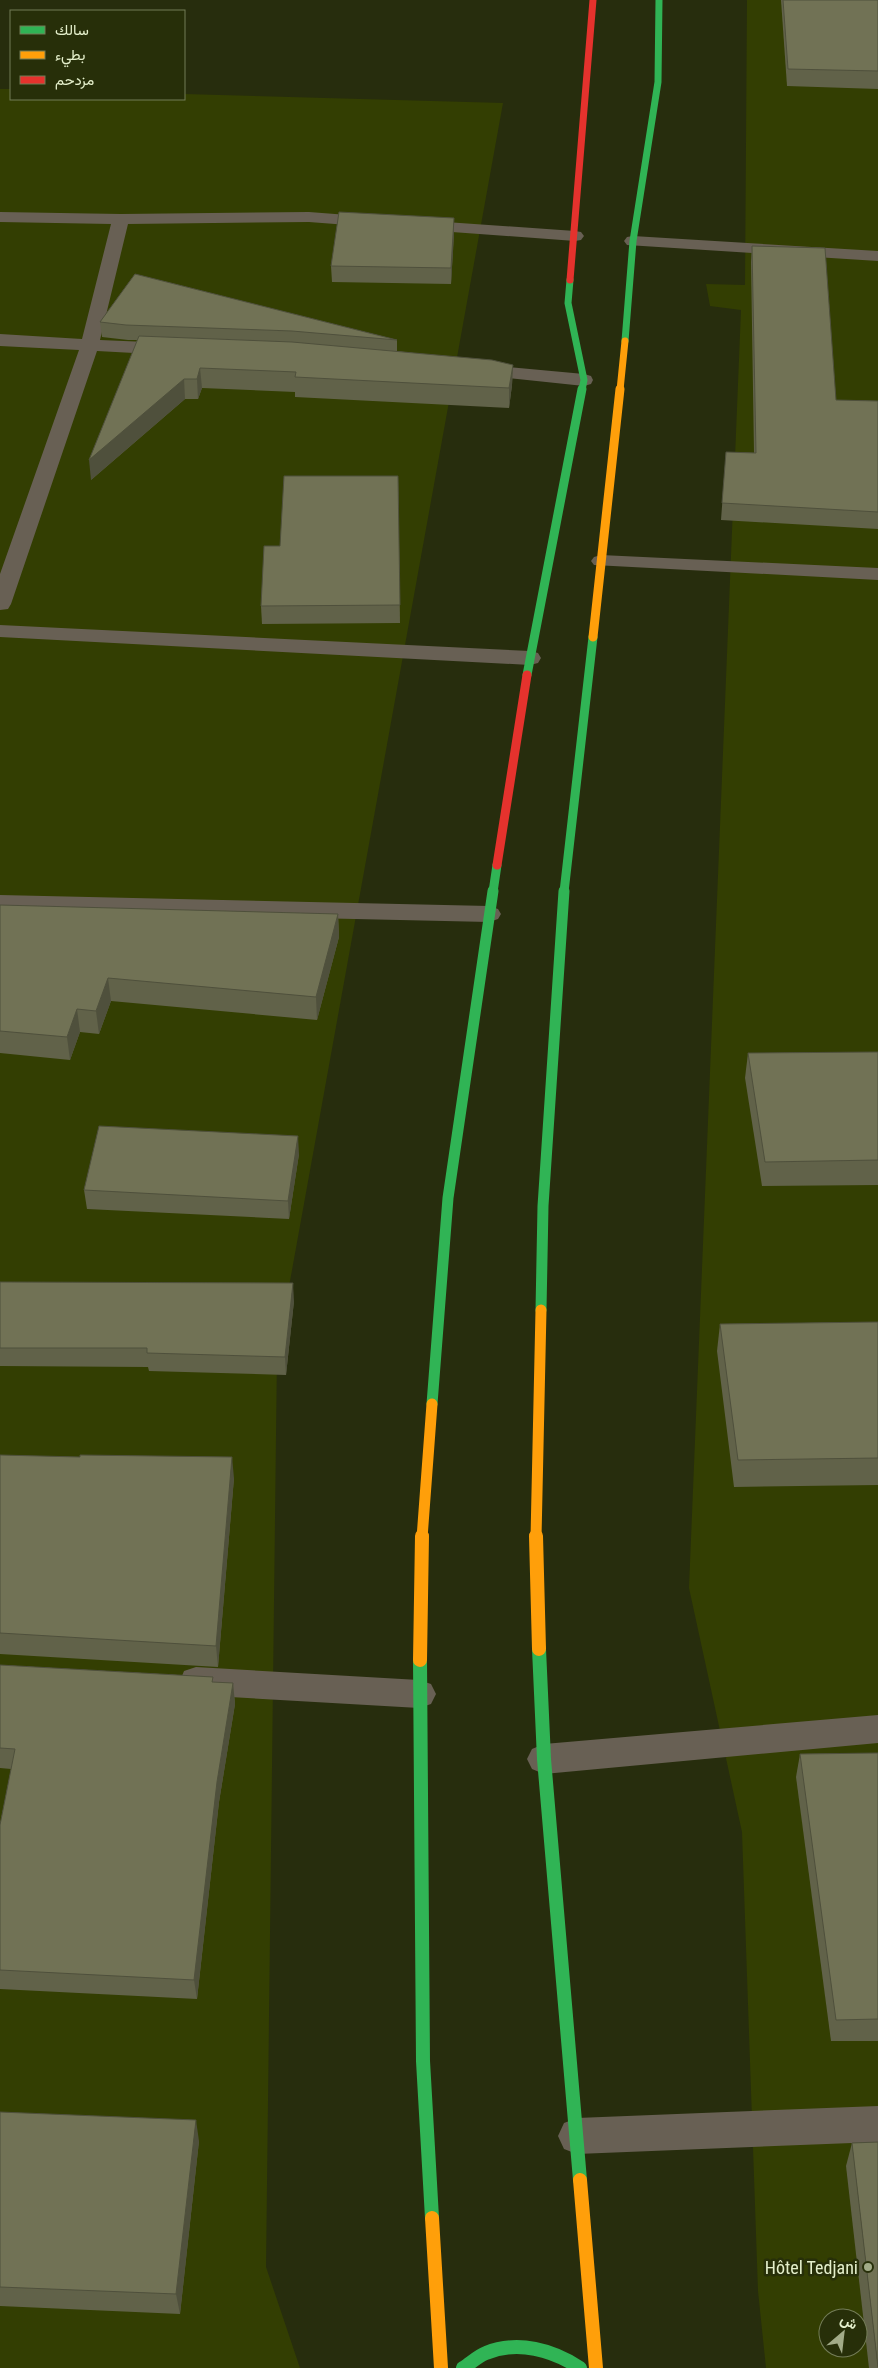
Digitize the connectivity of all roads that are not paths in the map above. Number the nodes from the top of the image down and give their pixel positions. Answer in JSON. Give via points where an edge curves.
{"nodes":[{"id":1,"x":593,"y":0,"type":"edge"},
{"id":2,"x":659,"y":0,"type":"edge"},
{"id":3,"x":0,"y":217,"type":"edge"},
{"id":4,"x":121,"y":219,"type":"junction"},
{"id":5,"x":575,"y":236,"type":"junction"},
{"id":6,"x":633,"y":241,"type":"junction"},
{"id":7,"x":878,"y":256,"type":"edge"},
{"id":8,"x":0,"y":340,"type":"edge"},
{"id":9,"x":89,"y":346,"type":"junction"},
{"id":10,"x":186,"y":350,"type":"edge"},
{"id":11,"x":458,"y":369,"type":"edge"},
{"id":12,"x":584,"y":380,"type":"junction"},
{"id":13,"x":601,"y":561,"type":"junction"},
{"id":14,"x":878,"y":574,"type":"edge"},
{"id":15,"x":0,"y":604,"type":"edge"},
{"id":16,"x":0,"y":631,"type":"edge"},
{"id":17,"x":530,"y":658,"type":"junction"},
{"id":18,"x":0,"y":903,"type":"edge"},
{"id":19,"x":488,"y":914,"type":"junction"},
{"id":20,"x":169,"y":1680,"type":"edge"},
{"id":21,"x":419,"y":1694,"type":"junction"},
{"id":22,"x":878,"y":1729,"type":"edge"},
{"id":23,"x":544,"y":1759,"type":"junction"},
{"id":24,"x":878,"y":2124,"type":"edge"},
{"id":25,"x":577,"y":2136,"type":"junction"},
{"id":26,"x":441,"y":2368,"type":"edge"},
{"id":27,"x":463,"y":2368,"type":"edge"},
{"id":28,"x":580,"y":2368,"type":"edge"},
{"id":29,"x":596,"y":2368,"type":"edge"}],
"edges":[{"from":1,"to":5,"type":"highway"},
{"from":2,"to":6,"type":"highway","via":[[658,82]]},
{"from":3,"to":4,"type":"lane"},
{"from":4,"to":5,"type":"lane","via":[[309,217]]},
{"from":4,"to":9,"type":"lane"},
{"from":5,"to":12,"type":"highway","via":[[568,303]]},
{"from":6,"to":7,"type":"lane"},
{"from":6,"to":13,"type":"highway","via":[[621,390]]},
{"from":8,"to":9,"type":"lane"},
{"from":9,"to":10,"type":"lane"},
{"from":9,"to":15,"type":"lane"},
{"from":11,"to":12,"type":"lane"},
{"from":12,"to":17,"type":"highway"},
{"from":13,"to":14,"type":"lane"},
{"from":13,"to":23,"type":"highway","via":[[564,891],[543,1206],[534,1568]]},
{"from":16,"to":17,"type":"lane"},
{"from":17,"to":19,"type":"highway"},
{"from":18,"to":19,"type":"lane"},
{"from":19,"to":21,"type":"highway","via":[[448,1198],[422,1529]]},
{"from":20,"to":21,"type":"lane"},
{"from":21,"to":26,"type":"highway","via":[[423,2061]]},
{"from":22,"to":23,"type":"lane"},
{"from":23,"to":25,"type":"highway"},
{"from":24,"to":25,"type":"lane"},
{"from":25,"to":29,"type":"highway"},
{"from":27,"to":28,"type":"highway","via":[[487,2352],[517,2346],[547,2350]]}]}
